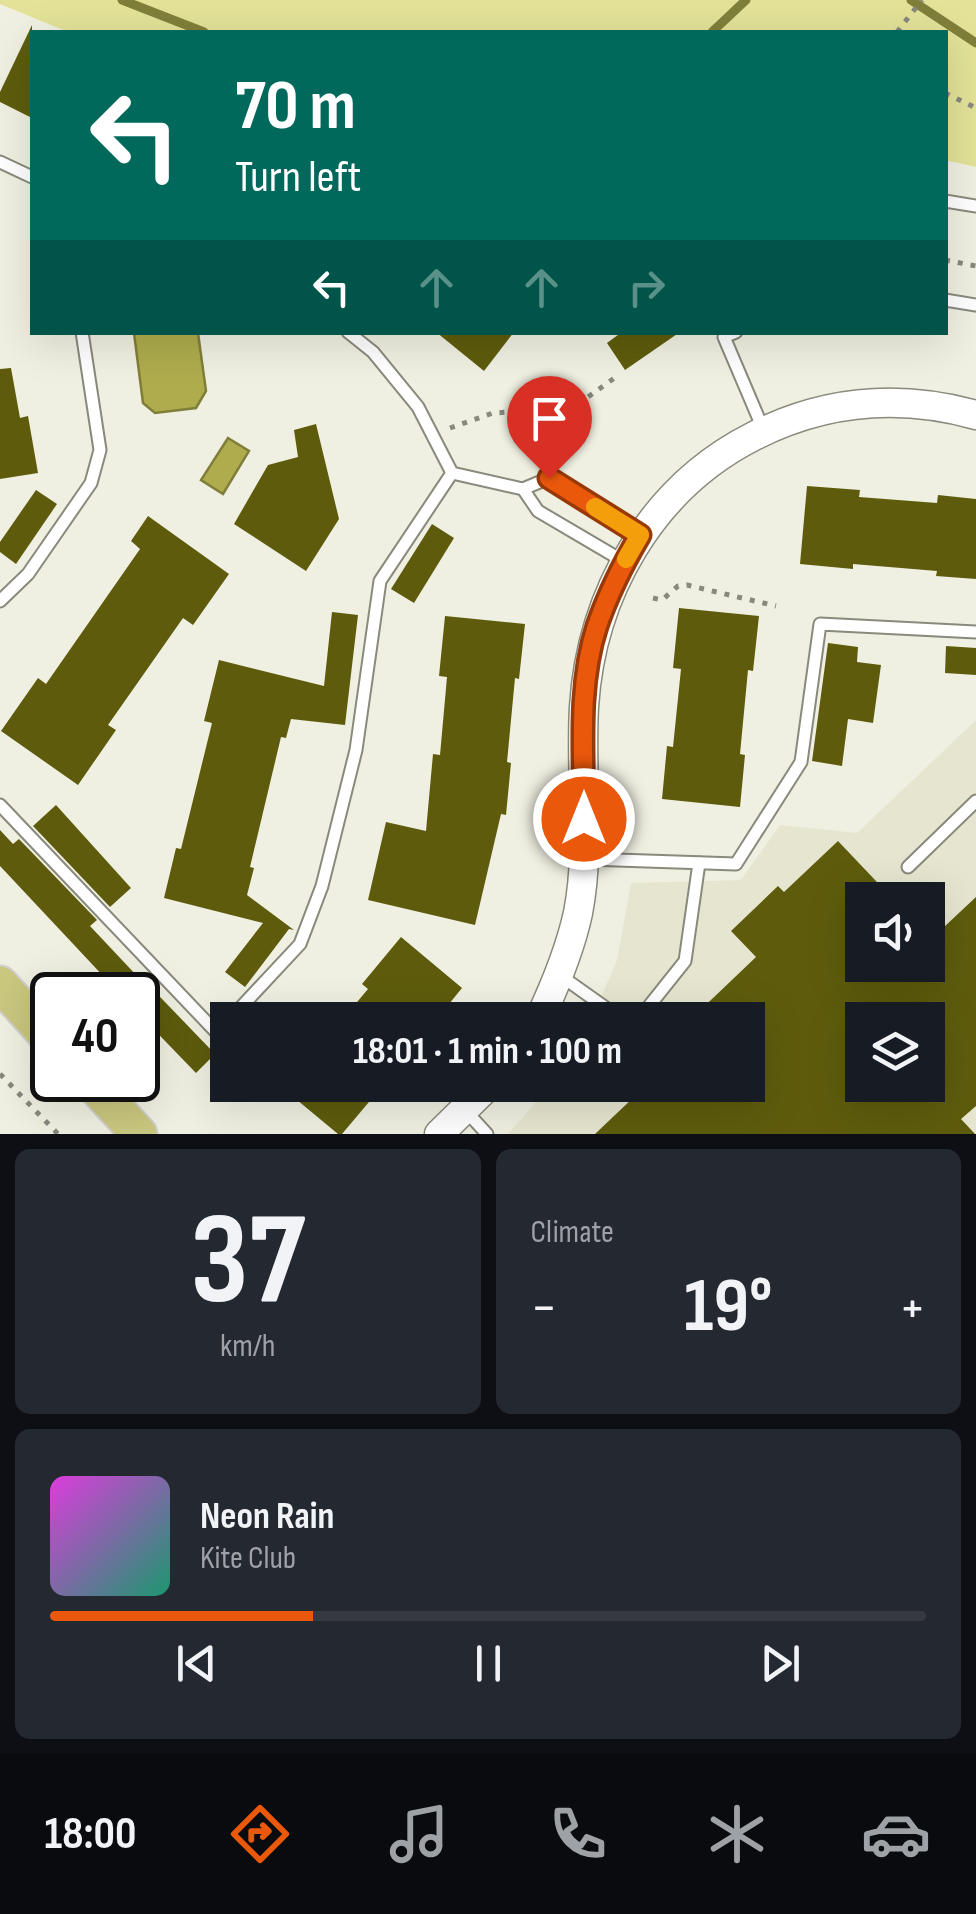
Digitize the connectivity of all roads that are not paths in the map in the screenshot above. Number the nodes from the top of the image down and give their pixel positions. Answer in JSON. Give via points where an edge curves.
{"nodes":[{"id":1,"x":0,"y":162,"type":"edge"},
{"id":2,"x":30,"y":176,"type":"edge"},
{"id":3,"x":948,"y":201,"type":"edge"},
{"id":4,"x":976,"y":206,"type":"edge"},
{"id":5,"x":948,"y":300,"type":"edge"},
{"id":6,"x":976,"y":305,"type":"edge"},
{"id":7,"x":82,"y":335,"type":"edge"},
{"id":8,"x":352,"y":335,"type":"edge"},
{"id":9,"x":727,"y":335,"type":"edge"},
{"id":10,"x":976,"y":416,"type":"edge"},
{"id":11,"x":764,"y":431,"type":"junction"},
{"id":12,"x":452,"y":473,"type":"junction"},
{"id":13,"x":524,"y":489,"type":"junction"},
{"id":14,"x":640,"y":535,"type":"junction"},
{"id":15,"x":624,"y":562,"type":"junction"},
{"id":16,"x":0,"y":601,"type":"edge"},
{"id":17,"x":976,"y":632,"type":"edge"},
{"id":18,"x":976,"y":802,"type":"edge"},
{"id":19,"x":0,"y":805,"type":"edge"},
{"id":20,"x":583,"y":859,"type":"junction"},
{"id":21,"x":699,"y":863,"type":"junction"},
{"id":22,"x":908,"y":867,"type":"dead end"},
{"id":23,"x":560,"y":975,"type":"junction"},
{"id":24,"x":0,"y":984,"type":"edge"},
{"id":25,"x":246,"y":1002,"type":"edge"},
{"id":26,"x":547,"y":1002,"type":"edge"},
{"id":27,"x":598,"y":1002,"type":"edge"},
{"id":28,"x":652,"y":1002,"type":"edge"},
{"id":29,"x":30,"y":1017,"type":"edge"},
{"id":30,"x":210,"y":1025,"type":"edge"},
{"id":31,"x":108,"y":1102,"type":"edge"},
{"id":32,"x":473,"y":1102,"type":"edge"},
{"id":33,"x":465,"y":1110,"type":"junction"},
{"id":34,"x":138,"y":1134,"type":"edge"},
{"id":35,"x":440,"y":1134,"type":"edge"},
{"id":36,"x":487,"y":1134,"type":"edge"}],
"edges":[{"from":1,"to":2,"type":"lane"},
{"from":3,"to":4,"type":"lane"},
{"from":5,"to":6,"type":"lane"},
{"from":7,"to":16,"type":"lane","via":[[100,450],[91,483],[28,574]]},
{"from":8,"to":12,"type":"lane","via":[[418,407]]},
{"from":9,"to":11,"type":"lane"},
{"from":10,"to":11,"type":"street","via":[[900,402],[818,412]]},
{"from":11,"to":14,"type":"street","via":[[700,471]]},
{"from":12,"to":13,"type":"lane"},
{"from":12,"to":25,"type":"lane","via":[[380,580],[356,750],[322,886],[300,944]]},
{"from":13,"to":14,"type":"lane","via":[[549,478]]},
{"from":13,"to":15,"type":"lane","via":[[538,511]]},
{"from":14,"to":15,"type":"street"},
{"from":15,"to":20,"type":"street","via":[[588,666]]},
{"from":17,"to":21,"type":"lane","via":[[820,624],[801,762],[736,864]]},
{"from":18,"to":22,"type":"lane"},
{"from":19,"to":30,"type":"lane"},
{"from":20,"to":21,"type":"lane"},
{"from":20,"to":23,"type":"street","via":[[578,913]]},
{"from":21,"to":28,"type":"lane","via":[[685,961]]},
{"from":23,"to":26,"type":"street"},
{"from":23,"to":27,"type":"lane"},
{"from":24,"to":29,"type":"main road"},
{"from":31,"to":34,"type":"main road"},
{"from":32,"to":33,"type":"street"},
{"from":33,"to":35,"type":"street"},
{"from":33,"to":36,"type":"lane"}]}
